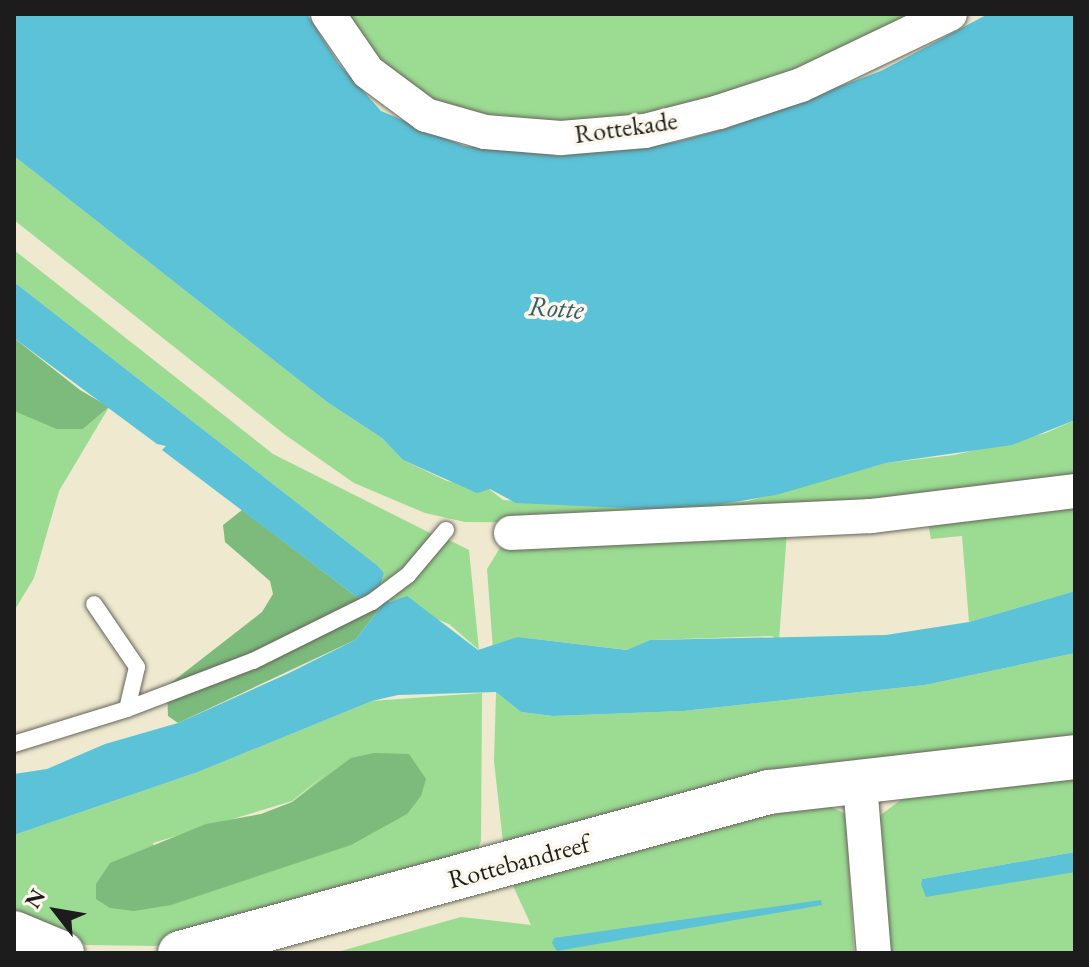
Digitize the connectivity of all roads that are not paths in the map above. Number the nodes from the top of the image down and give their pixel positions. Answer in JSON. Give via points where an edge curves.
{"nodes":[{"id":1,"x":328,"y":14,"type":"edge"},
{"id":2,"x":950,"y":14,"type":"edge"},
{"id":3,"x":1075,"y":491,"type":"edge"},
{"id":4,"x":446,"y":530,"type":"dead end"},
{"id":5,"x":511,"y":533,"type":"dead end"},
{"id":6,"x":94,"y":604,"type":"dead end"},
{"id":7,"x":127,"y":709,"type":"junction"},
{"id":8,"x":14,"y":744,"type":"edge"},
{"id":9,"x":1075,"y":757,"type":"edge"},
{"id":10,"x":860,"y":784,"type":"junction"},
{"id":11,"x":14,"y":933,"type":"edge"},
{"id":12,"x":62,"y":953,"type":"edge"},
{"id":13,"x":180,"y":953,"type":"edge"},
{"id":14,"x":874,"y":953,"type":"edge"}],
"edges":[{"from":1,"to":2,"type":"street","name":"Rottekade","via":[[368,72],[426,115],[485,132],[561,138],[645,131],[732,107],[801,85]]},
{"from":3,"to":5,"type":"street","via":[[871,516]]},
{"from":4,"to":7,"type":"lane","via":[[379,598],[253,661]]},
{"from":6,"to":7,"type":"lane","via":[[137,667]]},
{"from":7,"to":8,"type":"lane"},
{"from":9,"to":10,"type":"street","name":"Rottebandreef"},
{"from":10,"to":13,"type":"street","name":"Rottebandreef","via":[[769,792]]},
{"from":10,"to":14,"type":"street"},
{"from":11,"to":12,"type":"street"}]}
